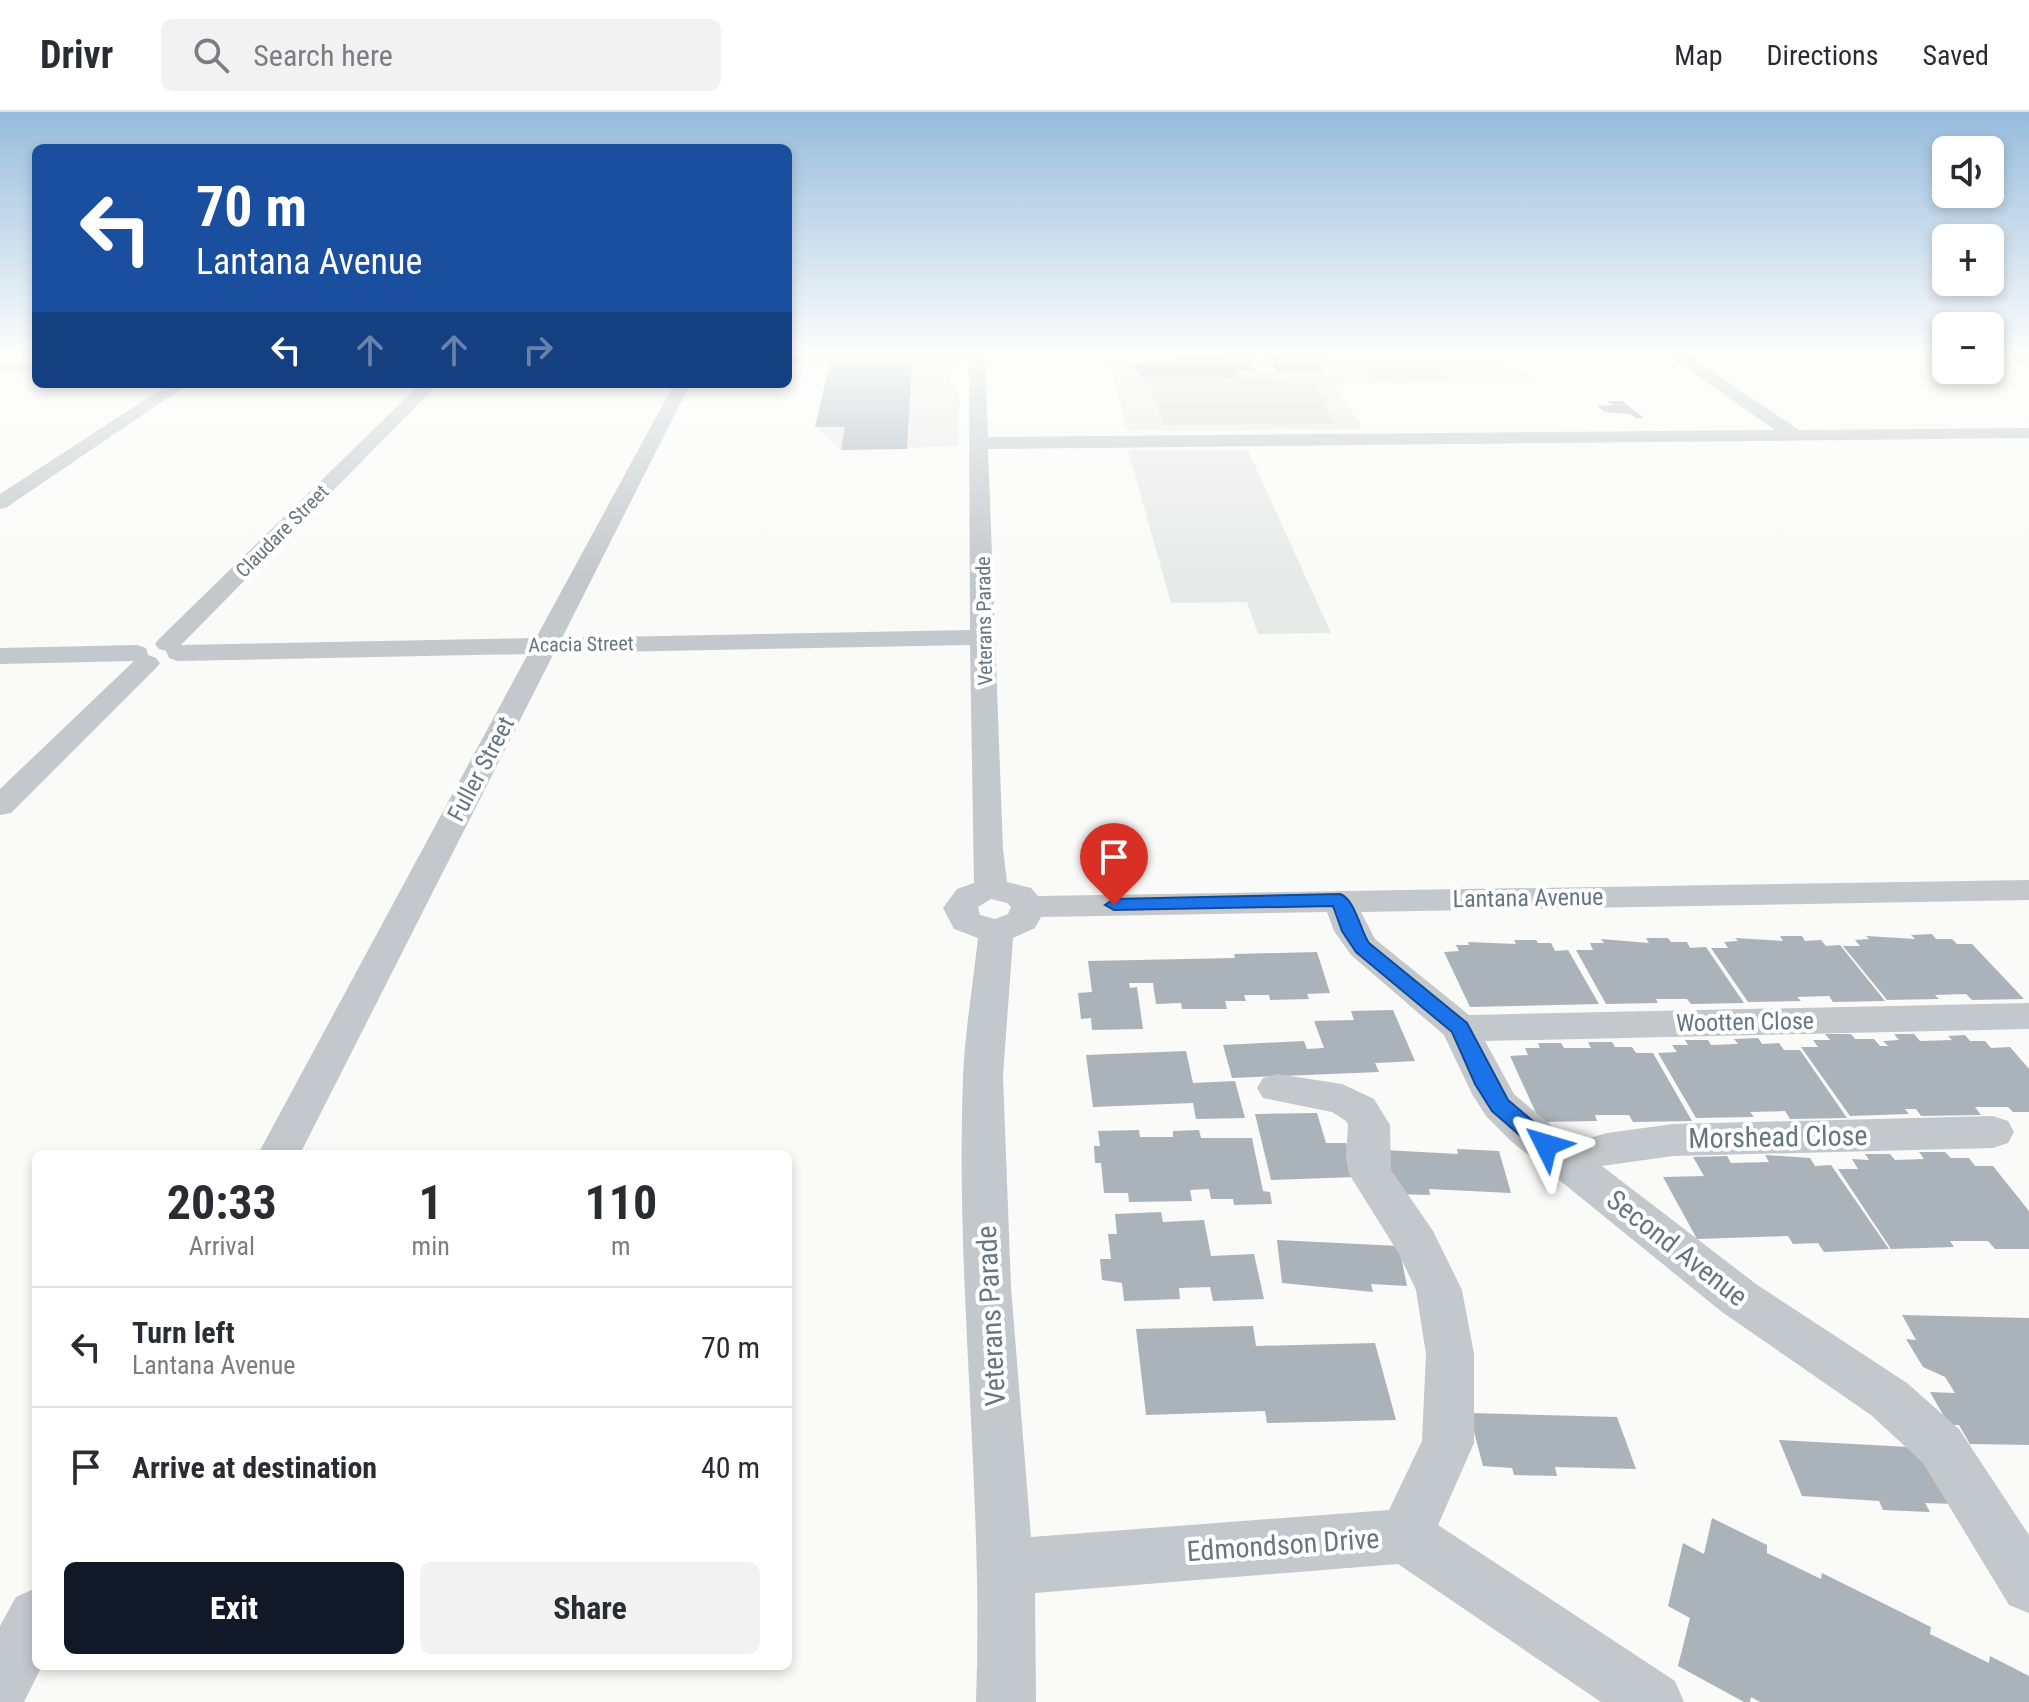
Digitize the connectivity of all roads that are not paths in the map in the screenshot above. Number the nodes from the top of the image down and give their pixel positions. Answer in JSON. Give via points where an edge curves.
{"nodes":[{"id":1,"x":116,"y":426,"type":"edge"},
{"id":2,"x":389,"y":426,"type":"edge"},
{"id":3,"x":660,"y":426,"type":"edge"},
{"id":4,"x":979,"y":426,"type":"edge"},
{"id":5,"x":1782,"y":426,"type":"edge"},
{"id":6,"x":2029,"y":433,"type":"edge"},
{"id":7,"x":1795,"y":435,"type":"junction"},
{"id":8,"x":980,"y":443,"type":"junction"},
{"id":9,"x":0,"y":503,"type":"edge"},
{"id":10,"x":984,"y":637,"type":"junction"},
{"id":11,"x":546,"y":645,"type":"junction"},
{"id":12,"x":173,"y":648,"type":"junction"},
{"id":13,"x":0,"y":656,"type":"edge"},
{"id":14,"x":142,"y":658,"type":"junction"},
{"id":15,"x":0,"y":806,"type":"edge"},
{"id":16,"x":2029,"y":890,"type":"edge"},
{"id":17,"x":1340,"y":900,"type":"junction"},
{"id":18,"x":1005,"y":909,"type":"junction"},
{"id":19,"x":2029,"y":1016,"type":"edge"},
{"id":20,"x":1460,"y":1028,"type":"junction"},
{"id":21,"x":1277,"y":1088,"type":"dead end"},
{"id":22,"x":1993,"y":1132,"type":"dead end"},
{"id":23,"x":281,"y":1150,"type":"edge"},
{"id":24,"x":1566,"y":1161,"type":"junction"},
{"id":25,"x":1405,"y":1536,"type":"junction"},
{"id":26,"x":1005,"y":1567,"type":"junction"},
{"id":27,"x":2029,"y":1585,"type":"edge"},
{"id":28,"x":32,"y":1625,"type":"edge"},
{"id":29,"x":0,"y":1686,"type":"edge"},
{"id":30,"x":1006,"y":1702,"type":"edge"},
{"id":31,"x":1654,"y":1702,"type":"edge"}],
"edges":[{"from":1,"to":9,"type":"street"},
{"from":2,"to":12,"type":"street","name":"Claudare Street"},
{"from":3,"to":11,"type":"street","name":"Fuller Street"},
{"from":4,"to":8,"type":"street","name":"Veterans Parade"},
{"from":5,"to":7,"type":"street"},
{"from":6,"to":7,"type":"street"},
{"from":7,"to":8,"type":"street"},
{"from":8,"to":10,"type":"street","name":"Veterans Parade"},
{"from":10,"to":11,"type":"street","name":"Acacia Street"},
{"from":10,"to":18,"type":"street","name":"Veterans Parade","via":[[987,849]]},
{"from":11,"to":12,"type":"street","name":"Acacia Street"},
{"from":11,"to":23,"type":"street","name":"Fuller Street"},
{"from":12,"to":14,"type":"street","via":[[168,659]]},
{"from":13,"to":14,"type":"street"},
{"from":14,"to":15,"type":"street"},
{"from":16,"to":17,"type":"street","name":"Lantana Avenue"},
{"from":17,"to":18,"type":"street","name":"Lantana Avenue"},
{"from":17,"to":20,"type":"street","name":"Second Avenue","via":[[1363,947]]},
{"from":18,"to":26,"type":"street","name":"Veterans Parade","via":[[984,1043],[983,1091],[988,1287]]},
{"from":19,"to":20,"type":"street","name":"Wootten Close"},
{"from":20,"to":24,"type":"street","name":"Second Avenue","via":[[1500,1105]]},
{"from":21,"to":25,"type":"street","via":[[1342,1099],[1360,1110],[1369,1125],[1370,1174],[1417,1244],[1439,1290],[1450,1354],[1448,1443]]},
{"from":22,"to":24,"type":"street","name":"Morshead Close","via":[[1673,1140]]},
{"from":24,"to":27,"type":"street","name":"Second Avenue","via":[[1739,1298],[1889,1399],[1941,1446]]},
{"from":25,"to":26,"type":"street","name":"Edmondson Drive"},
{"from":25,"to":31,"type":"street","name":"Edmondson Drive"},
{"from":26,"to":30,"type":"street","name":"Veterans Parade"},
{"from":28,"to":29,"type":"street"}]}
